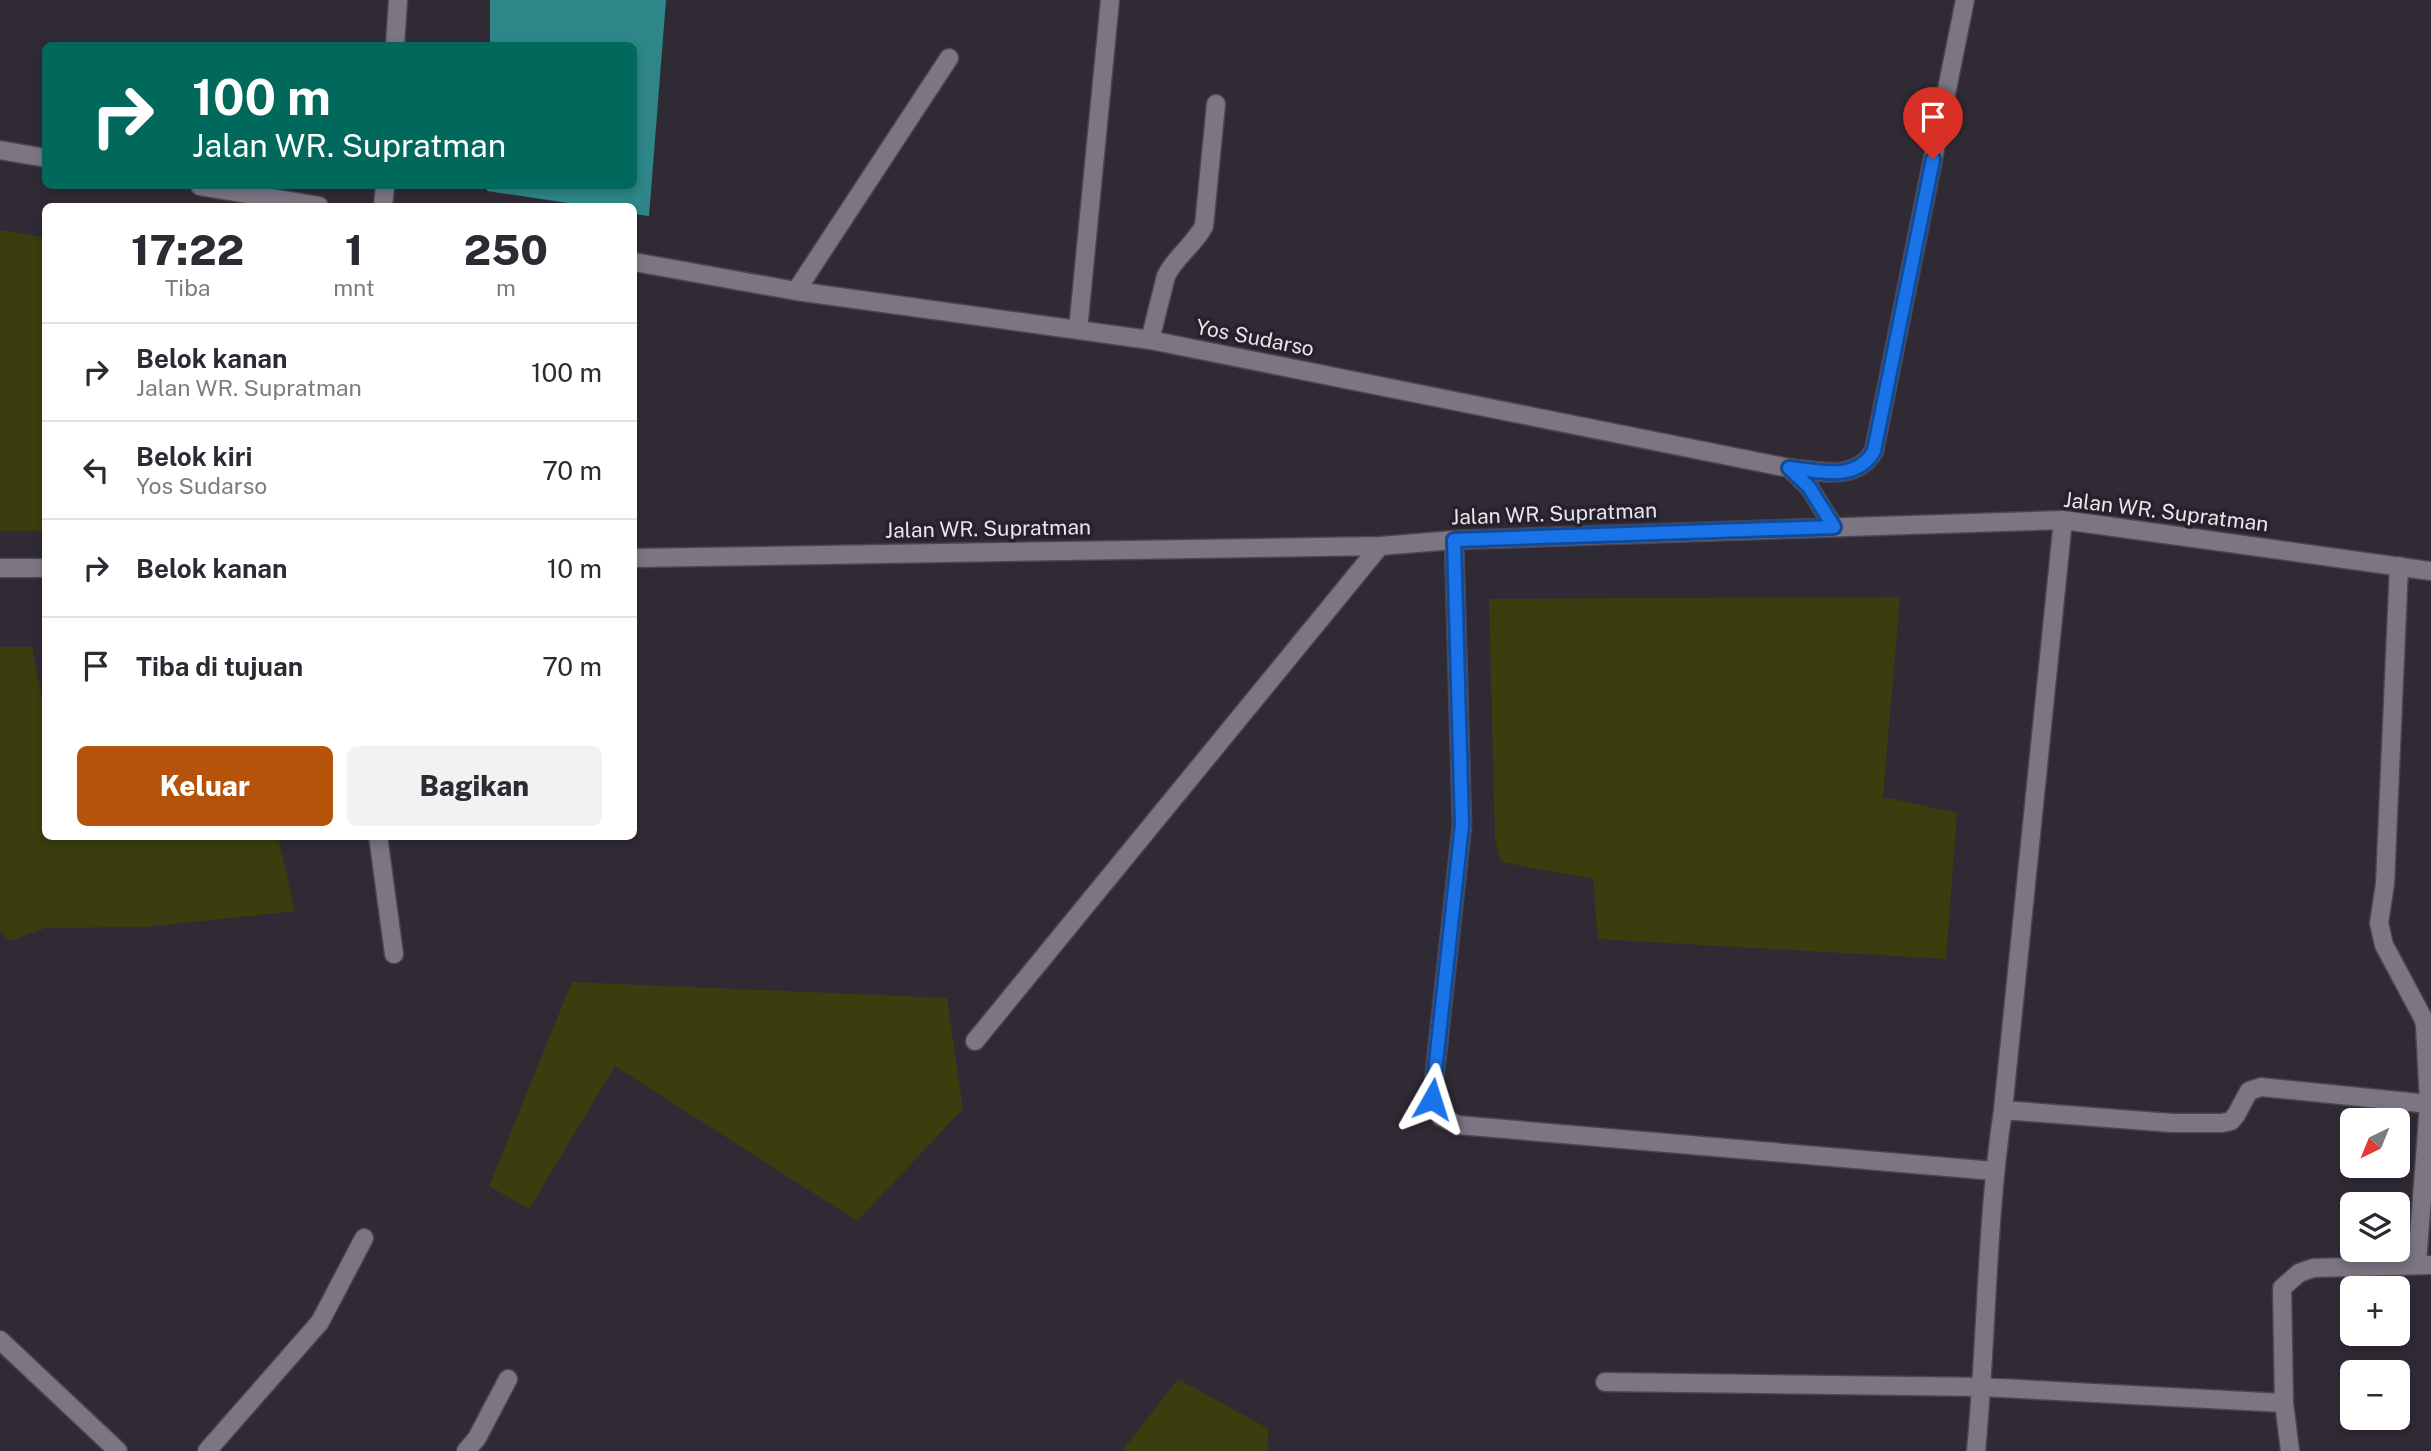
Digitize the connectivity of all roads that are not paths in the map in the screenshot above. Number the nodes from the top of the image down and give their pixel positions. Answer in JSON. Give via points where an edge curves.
{"nodes":[{"id":1,"x":398,"y":0,"type":"edge"},
{"id":2,"x":1110,"y":0,"type":"edge"},
{"id":3,"x":1965,"y":0,"type":"edge"},
{"id":4,"x":395,"y":42,"type":"edge"},
{"id":5,"x":949,"y":58,"type":"dead end"},
{"id":6,"x":1216,"y":104,"type":"dead end"},
{"id":7,"x":0,"y":150,"type":"edge"},
{"id":8,"x":42,"y":157,"type":"edge"},
{"id":9,"x":218,"y":189,"type":"edge"},
{"id":10,"x":300,"y":203,"type":"edge"},
{"id":11,"x":637,"y":263,"type":"edge"},
{"id":12,"x":796,"y":291,"type":"junction"},
{"id":13,"x":1078,"y":330,"type":"junction"},
{"id":14,"x":1150,"y":340,"type":"junction"},
{"id":15,"x":1789,"y":468,"type":"junction"},
{"id":16,"x":2063,"y":520,"type":"junction"},
{"id":17,"x":1834,"y":527,"type":"junction"},
{"id":18,"x":1454,"y":540,"type":"junction"},
{"id":19,"x":1380,"y":546,"type":"junction"},
{"id":20,"x":637,"y":558,"type":"edge"},
{"id":21,"x":2399,"y":565,"type":"junction"},
{"id":22,"x":0,"y":568,"type":"edge"},
{"id":23,"x":42,"y":568,"type":"edge"},
{"id":24,"x":2431,"y":571,"type":"edge"},
{"id":25,"x":379,"y":840,"type":"edge"},
{"id":26,"x":394,"y":954,"type":"dead end"},
{"id":27,"x":975,"y":1041,"type":"dead end"},
{"id":28,"x":2429,"y":1104,"type":"junction"},
{"id":29,"x":2003,"y":1110,"type":"junction"},
{"id":30,"x":1994,"y":1171,"type":"junction"},
{"id":31,"x":364,"y":1238,"type":"dead end"},
{"id":32,"x":2424,"y":1265,"type":"edge"},
{"id":33,"x":0,"y":1340,"type":"edge"},
{"id":34,"x":508,"y":1379,"type":"dead end"},
{"id":35,"x":1605,"y":1382,"type":"dead end"},
{"id":36,"x":1982,"y":1387,"type":"junction"},
{"id":37,"x":2284,"y":1403,"type":"junction"},
{"id":38,"x":472,"y":1444,"type":"edge"},
{"id":39,"x":118,"y":1451,"type":"edge"},
{"id":40,"x":206,"y":1451,"type":"edge"},
{"id":41,"x":1976,"y":1451,"type":"edge"},
{"id":42,"x":2290,"y":1451,"type":"edge"}],
"edges":[{"from":1,"to":4,"type":"street"},
{"from":2,"to":13,"type":"street"},
{"from":3,"to":15,"type":"street","name":"Yos Sudarso","via":[[1874,451],[1863,466],[1845,472]]},
{"from":5,"to":12,"type":"street"},
{"from":6,"to":14,"type":"street","via":[[1204,226],[1170,267]]},
{"from":7,"to":8,"type":"street"},
{"from":9,"to":10,"type":"street"},
{"from":11,"to":12,"type":"street","name":"Yos Sudarso"},
{"from":12,"to":13,"type":"street","name":"Yos Sudarso"},
{"from":13,"to":14,"type":"street","name":"Yos Sudarso"},
{"from":14,"to":15,"type":"street","name":"Yos Sudarso"},
{"from":15,"to":17,"type":"street","via":[[1809,487]]},
{"from":16,"to":17,"type":"street","name":"Jalan WR. Supratman"},
{"from":16,"to":21,"type":"street","name":"Jalan WR. Supratman"},
{"from":16,"to":29,"type":"street"},
{"from":17,"to":18,"type":"street","name":"Jalan WR. Supratman"},
{"from":18,"to":19,"type":"street","name":"Jalan WR. Supratman"},
{"from":18,"to":30,"type":"street","via":[[1462,825],[1432,1099],[1441,1116],[1458,1125]]},
{"from":19,"to":20,"type":"street","name":"Jalan WR. Supratman"},
{"from":19,"to":27,"type":"street"},
{"from":21,"to":24,"type":"street","name":"Jalan WR. Supratman"},
{"from":21,"to":28,"type":"street","via":[[2385,884],[2379,923],[2391,961],[2423,1018]]},
{"from":22,"to":23,"type":"street"},
{"from":25,"to":26,"type":"street"},
{"from":28,"to":29,"type":"street","via":[[2261,1087],[2249,1091],[2231,1121],[2222,1123]]},
{"from":28,"to":32,"type":"street"},
{"from":29,"to":30,"type":"street"},
{"from":30,"to":36,"type":"street"},
{"from":31,"to":40,"type":"street","via":[[320,1322]]},
{"from":32,"to":37,"type":"street","via":[[2313,1268],[2282,1288]]},
{"from":33,"to":39,"type":"street"},
{"from":34,"to":38,"type":"street"},
{"from":35,"to":36,"type":"street"},
{"from":36,"to":37,"type":"street"},
{"from":36,"to":41,"type":"street"},
{"from":37,"to":42,"type":"street"}]}
